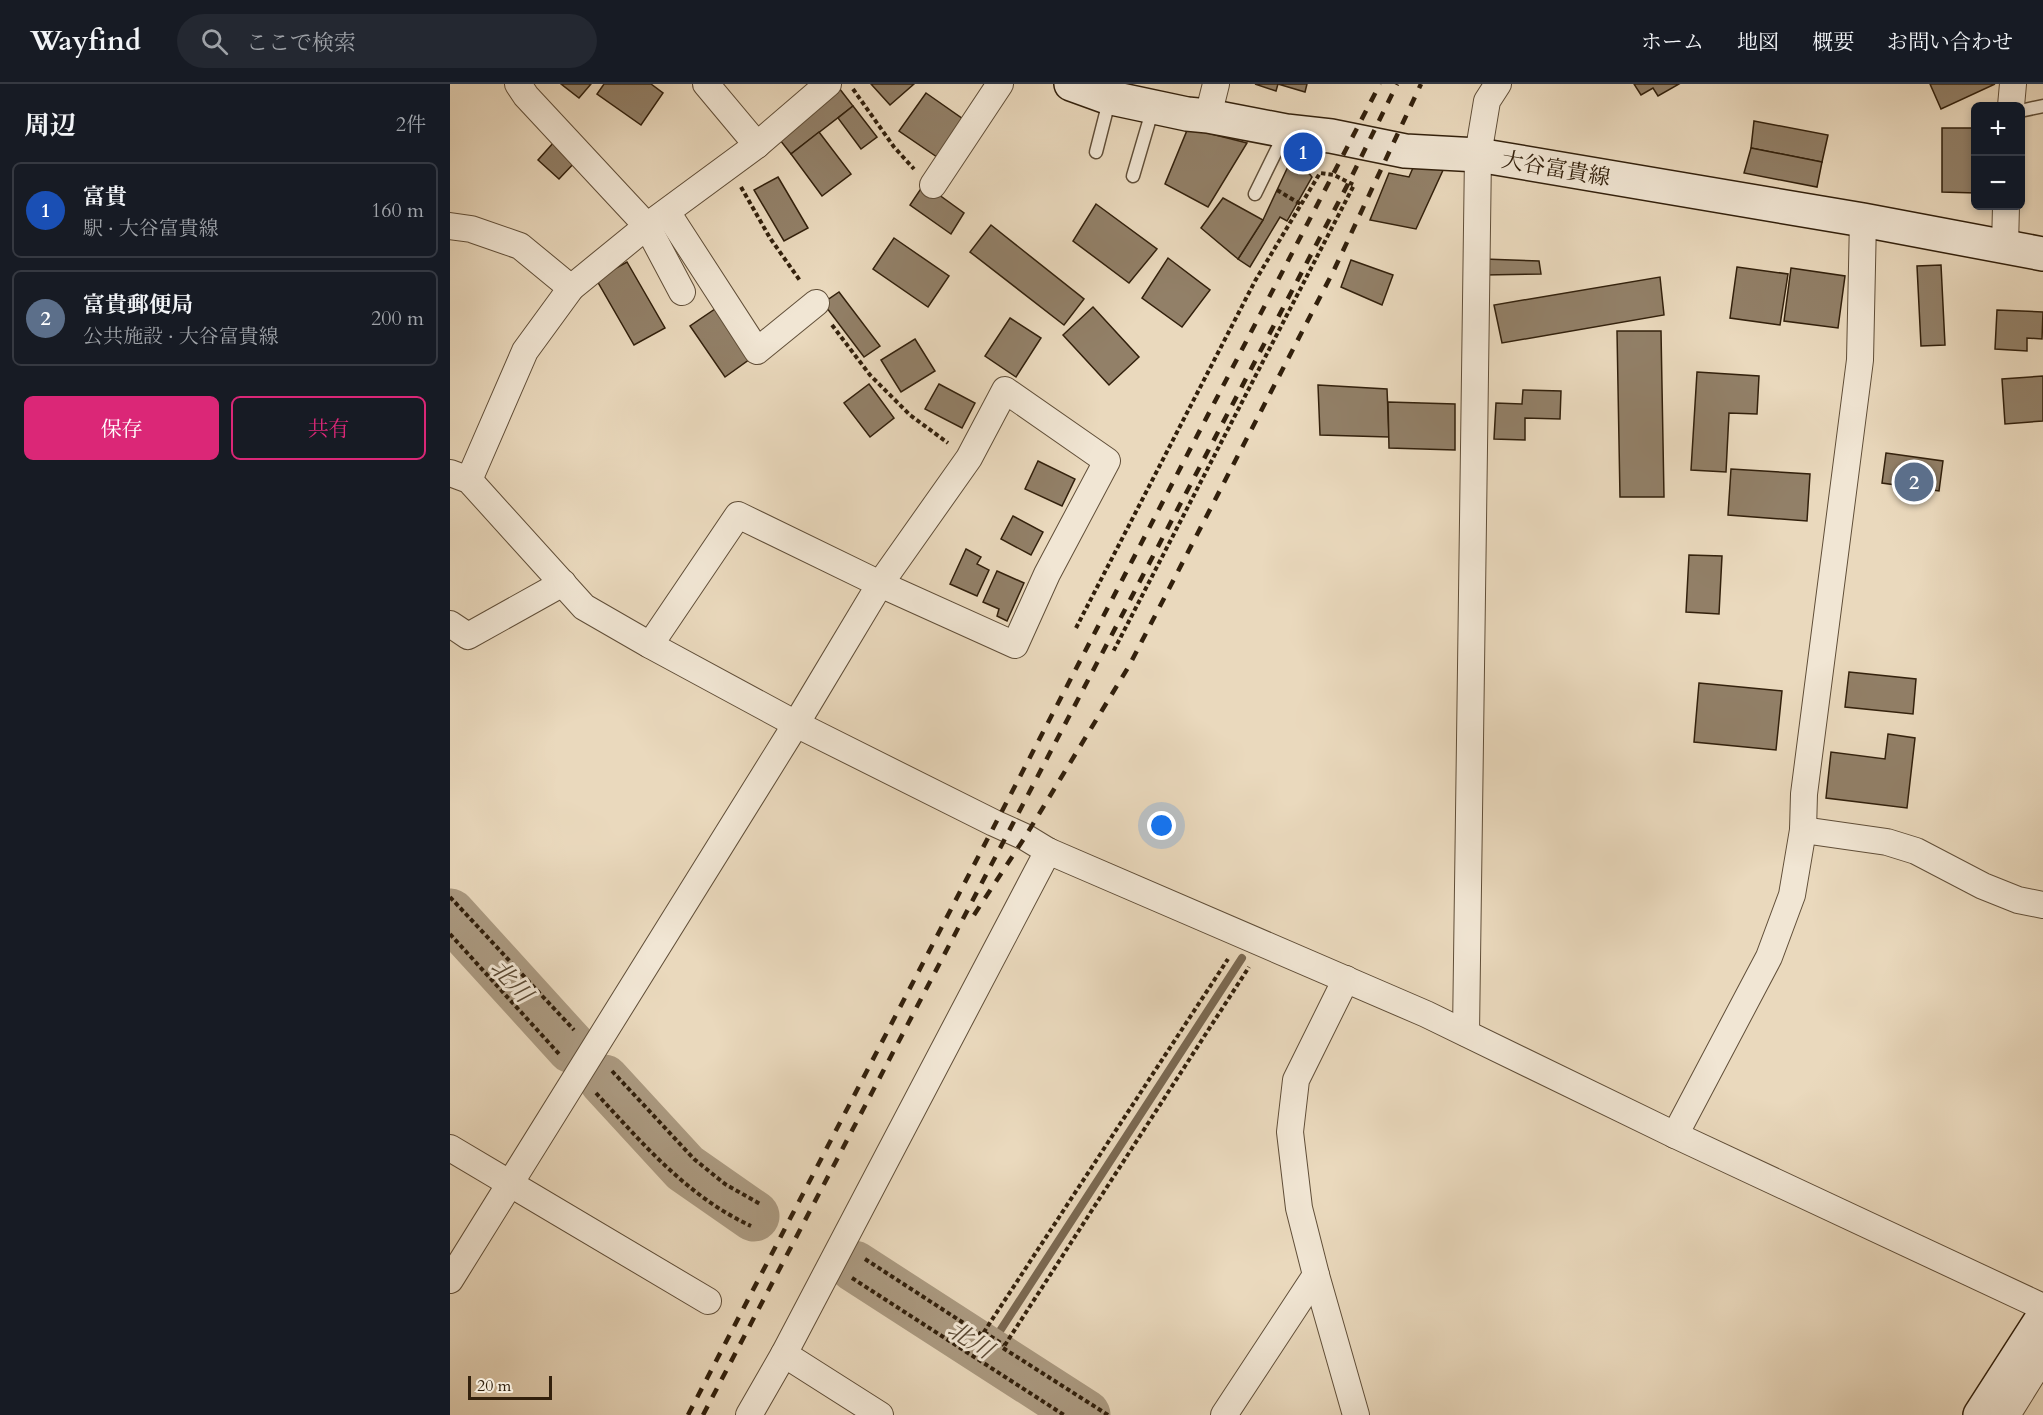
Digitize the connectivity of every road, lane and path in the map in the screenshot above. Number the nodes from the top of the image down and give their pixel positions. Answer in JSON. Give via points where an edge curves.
{"nodes":[{"id":1,"x":518,"y":84,"type":"edge"},
{"id":2,"x":706,"y":84,"type":"edge"},
{"id":3,"x":828,"y":84,"type":"edge"},
{"id":4,"x":849,"y":84,"type":"edge"},
{"id":5,"x":1000,"y":84,"type":"edge"},
{"id":6,"x":1071,"y":84,"type":"edge"},
{"id":7,"x":1216,"y":84,"type":"edge"},
{"id":8,"x":1498,"y":84,"type":"edge"},
{"id":9,"x":2013,"y":84,"type":"edge"},
{"id":10,"x":1107,"y":97,"type":"junction"},
{"id":11,"x":2011,"y":102,"type":"edge"},
{"id":12,"x":1154,"y":106,"type":"junction"},
{"id":13,"x":2043,"y":106,"type":"edge"},
{"id":14,"x":2025,"y":110,"type":"edge"},
{"id":15,"x":1208,"y":116,"type":"junction"},
{"id":16,"x":1286,"y":131,"type":"junction"},
{"id":17,"x":757,"y":145,"type":"junction"},
{"id":18,"x":1096,"y":152,"type":"dead end"},
{"id":19,"x":1478,"y":155,"type":"junction"},
{"id":20,"x":1133,"y":176,"type":"dead end"},
{"id":21,"x":1261,"y":180,"type":"junction"},
{"id":22,"x":933,"y":185,"type":"joint"},
{"id":23,"x":1255,"y":194,"type":"dead end"},
{"id":24,"x":1302,"y":205,"type":"junction"},
{"id":25,"x":2006,"y":210,"type":"edge"},
{"id":26,"x":657,"y":219,"type":"junction"},
{"id":27,"x":1863,"y":219,"type":"junction"},
{"id":28,"x":450,"y":226,"type":"edge"},
{"id":29,"x":2005,"y":246,"type":"junction"},
{"id":30,"x":2043,"y":254,"type":"edge"},
{"id":31,"x":571,"y":288,"type":"junction"},
{"id":32,"x":682,"y":292,"type":"dead end"},
{"id":33,"x":816,"y":303,"type":"dead end"},
{"id":34,"x":460,"y":476,"type":"edge"},
{"id":35,"x":563,"y":584,"type":"junction"},
{"id":36,"x":880,"y":584,"type":"junction"},
{"id":37,"x":450,"y":624,"type":"edge"},
{"id":38,"x":1076,"y":628,"type":"dead end"},
{"id":39,"x":650,"y":645,"type":"junction"},
{"id":40,"x":1113,"y":652,"type":"dead end"},
{"id":41,"x":796,"y":724,"type":"junction"},
{"id":42,"x":1803,"y":830,"type":"junction"},
{"id":43,"x":1048,"y":850,"type":"junction"},
{"id":44,"x":2043,"y":905,"type":"edge"},
{"id":45,"x":1232,"y":953,"type":"dead end"},
{"id":46,"x":1253,"y":961,"type":"dead end"},
{"id":47,"x":1346,"y":979,"type":"junction"},
{"id":48,"x":1466,"y":1033,"type":"junction"},
{"id":49,"x":1675,"y":1136,"type":"junction"},
{"id":50,"x":450,"y":1148,"type":"edge"},
{"id":51,"x":510,"y":1184,"type":"junction"},
{"id":52,"x":836,"y":1254,"type":"junction"},
{"id":53,"x":1316,"y":1275,"type":"junction"},
{"id":54,"x":450,"y":1281,"type":"edge"},
{"id":55,"x":708,"y":1301,"type":"dead end"},
{"id":56,"x":2043,"y":1307,"type":"edge"},
{"id":57,"x":2043,"y":1317,"type":"edge"},
{"id":58,"x":984,"y":1332,"type":"junction"},
{"id":59,"x":1005,"y":1345,"type":"junction"},
{"id":60,"x":784,"y":1354,"type":"junction"},
{"id":61,"x":2043,"y":1357,"type":"edge"},
{"id":62,"x":749,"y":1415,"type":"edge"},
{"id":63,"x":880,"y":1415,"type":"edge"},
{"id":64,"x":1064,"y":1415,"type":"edge"},
{"id":65,"x":1108,"y":1415,"type":"edge"},
{"id":66,"x":1224,"y":1415,"type":"edge"},
{"id":67,"x":1356,"y":1415,"type":"edge"},
{"id":68,"x":1980,"y":1415,"type":"edge"},
{"id":69,"x":2007,"y":1415,"type":"edge"}],
"edges":[{"from":1,"to":26,"type":"street","via":[[526,96]]},
{"from":2,"to":17,"type":"street"},
{"from":3,"to":17,"type":"street"},
{"from":4,"to":22,"type":"path","via":[[894,147]]},
{"from":5,"to":22,"type":"street"},
{"from":6,"to":10,"type":"main road","name":"大谷富貴線"},
{"from":7,"to":15,"type":"street"},
{"from":8,"to":19,"type":"street","via":[[1487,101]]},
{"from":9,"to":11,"type":"street"},
{"from":10,"to":12,"type":"main road","name":"大谷富貴線"},
{"from":10,"to":18,"type":"lane"},
{"from":12,"to":15,"type":"main road","name":"大谷富貴線"},
{"from":12,"to":20,"type":"lane"},
{"from":13,"to":14,"type":"lane"},
{"from":15,"to":16,"type":"main road","name":"大谷富貴線"},
{"from":16,"to":19,"type":"main road","name":"大谷富貴線","via":[[1406,151]]},
{"from":16,"to":21,"type":"lane"},
{"from":17,"to":26,"type":"street"},
{"from":19,"to":27,"type":"main road","name":"大谷富貴線"},
{"from":19,"to":48,"type":"street"},
{"from":21,"to":23,"type":"lane"},
{"from":21,"to":24,"type":"path"},
{"from":24,"to":38,"type":"path","via":[[1255,281]]},
{"from":24,"to":40,"type":"path","via":[[1320,173],[1354,185]]},
{"from":25,"to":29,"type":"street"},
{"from":26,"to":31,"type":"street"},
{"from":26,"to":32,"type":"street"},
{"from":26,"to":33,"type":"street","via":[[757,351]]},
{"from":27,"to":29,"type":"main road","name":"大谷富貴線"},
{"from":27,"to":42,"type":"street","via":[[1860,360],[1804,794]]},
{"from":28,"to":31,"type":"street","via":[[520,246]]},
{"from":29,"to":30,"type":"main road","name":"大谷富貴線"},
{"from":31,"to":34,"type":"street","via":[[525,351]]},
{"from":34,"to":35,"type":"street"},
{"from":35,"to":37,"type":"street","via":[[468,636]]},
{"from":35,"to":39,"type":"street","via":[[584,607]]},
{"from":36,"to":36,"type":"street","via":[[1015,645],[1047,574],[1107,461],[1005,390],[969,458]]},
{"from":36,"to":39,"type":"street","via":[[738,515]]},
{"from":36,"to":41,"type":"street"},
{"from":39,"to":41,"type":"street"},
{"from":41,"to":43,"type":"street"},
{"from":41,"to":51,"type":"street"},
{"from":42,"to":44,"type":"street","via":[[1887,842],[1916,851],[1983,886]]},
{"from":42,"to":49,"type":"street","via":[[1792,895],[1768,957]]},
{"from":43,"to":47,"type":"street"},
{"from":43,"to":52,"type":"street"},
{"from":45,"to":58,"type":"path"},
{"from":46,"to":59,"type":"path"},
{"from":47,"to":48,"type":"street"},
{"from":47,"to":53,"type":"street","via":[[1296,1080],[1291,1122],[1299,1208]]},
{"from":48,"to":49,"type":"street"},
{"from":49,"to":56,"type":"street"},
{"from":50,"to":51,"type":"street"},
{"from":51,"to":54,"type":"street"},
{"from":51,"to":55,"type":"street"},
{"from":52,"to":58,"type":"path","via":[[982,1335]]},
{"from":52,"to":60,"type":"street"},
{"from":52,"to":64,"type":"path"},
{"from":53,"to":66,"type":"street"},
{"from":53,"to":67,"type":"street"},
{"from":57,"to":68,"type":"main road"},
{"from":58,"to":59,"type":"path"},
{"from":59,"to":65,"type":"path","via":[[1003,1348]]},
{"from":60,"to":62,"type":"street"},
{"from":60,"to":63,"type":"street"},
{"from":61,"to":69,"type":"street"}]}
